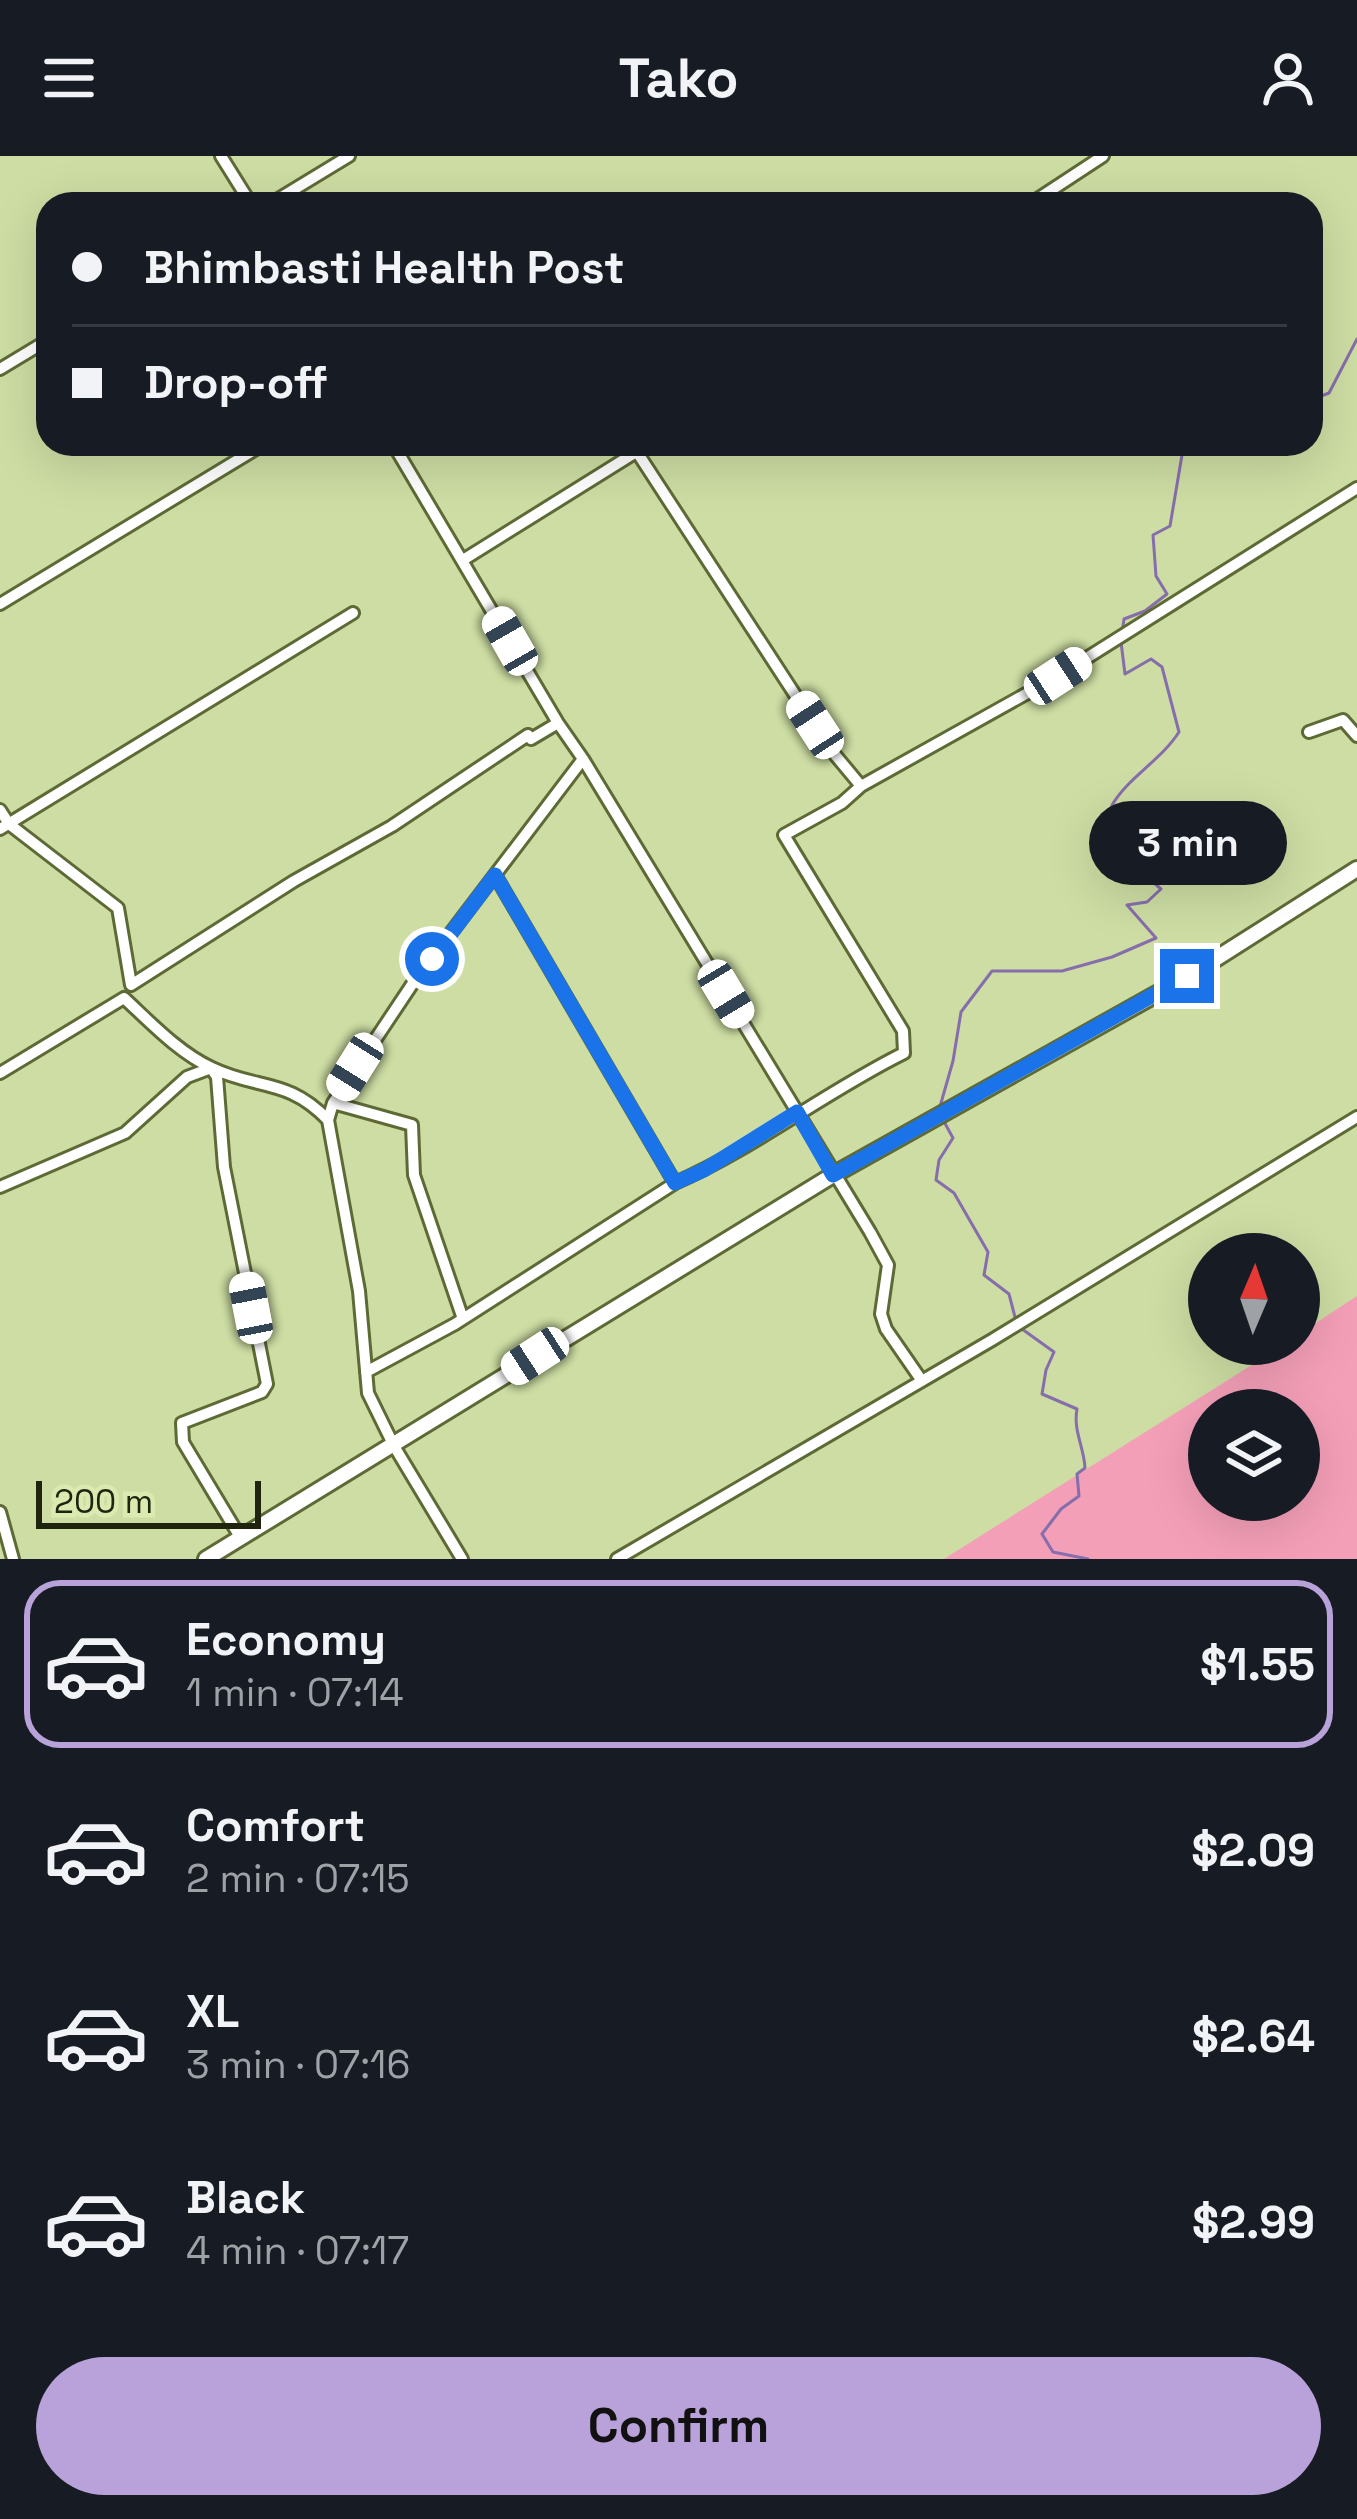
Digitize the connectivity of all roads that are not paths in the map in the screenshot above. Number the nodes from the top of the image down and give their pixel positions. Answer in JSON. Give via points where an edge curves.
{"nodes":[{"id":1,"x":221,"y":156,"type":"edge"},
{"id":2,"x":349,"y":156,"type":"edge"},
{"id":3,"x":1103,"y":156,"type":"edge"},
{"id":4,"x":244,"y":192,"type":"edge"},
{"id":5,"x":290,"y":192,"type":"edge"},
{"id":6,"x":1048,"y":192,"type":"edge"},
{"id":7,"x":36,"y":347,"type":"edge"},
{"id":8,"x":0,"y":369,"type":"edge"},
{"id":9,"x":244,"y":456,"type":"edge"},
{"id":10,"x":400,"y":456,"type":"edge"},
{"id":11,"x":631,"y":456,"type":"edge"},
{"id":12,"x":640,"y":456,"type":"edge"},
{"id":13,"x":1357,"y":488,"type":"edge"},
{"id":14,"x":463,"y":560,"type":"junction"},
{"id":15,"x":0,"y":604,"type":"edge"},
{"id":16,"x":353,"y":613,"type":"dead end"},
{"id":17,"x":558,"y":723,"type":"junction"},
{"id":18,"x":1309,"y":732,"type":"dead end"},
{"id":19,"x":1357,"y":736,"type":"edge"},
{"id":20,"x":584,"y":759,"type":"junction"},
{"id":21,"x":861,"y":786,"type":"junction"},
{"id":22,"x":0,"y":810,"type":"edge"},
{"id":23,"x":5,"y":826,"type":"edge"},
{"id":24,"x":1357,"y":869,"type":"edge"},
{"id":25,"x":495,"y":875,"type":"junction"},
{"id":26,"x":211,"y":1068,"type":"junction"},
{"id":27,"x":0,"y":1073,"type":"edge"},
{"id":28,"x":333,"y":1103,"type":"junction"},
{"id":29,"x":797,"y":1112,"type":"junction"},
{"id":30,"x":1357,"y":1117,"type":"edge"},
{"id":31,"x":328,"y":1120,"type":"junction"},
{"id":32,"x":833,"y":1175,"type":"junction"},
{"id":33,"x":675,"y":1183,"type":"junction"},
{"id":34,"x":0,"y":1186,"type":"edge"},
{"id":35,"x":463,"y":1318,"type":"junction"},
{"id":36,"x":366,"y":1372,"type":"junction"},
{"id":37,"x":922,"y":1381,"type":"junction"},
{"id":38,"x":394,"y":1446,"type":"junction"},
{"id":39,"x":0,"y":1512,"type":"edge"},
{"id":40,"x":240,"y":1537,"type":"junction"},
{"id":41,"x":14,"y":1559,"type":"edge"},
{"id":42,"x":206,"y":1559,"type":"edge"},
{"id":43,"x":462,"y":1559,"type":"edge"},
{"id":44,"x":617,"y":1559,"type":"edge"}],
"edges":[{"from":1,"to":4,"type":"street"},
{"from":2,"to":5,"type":"street"},
{"from":3,"to":6,"type":"street"},
{"from":7,"to":8,"type":"street"},
{"from":9,"to":15,"type":"street"},
{"from":10,"to":14,"type":"street"},
{"from":11,"to":14,"type":"street"},
{"from":12,"to":21,"type":"street"},
{"from":13,"to":21,"type":"street","via":[[1058,676]]},
{"from":14,"to":17,"type":"street"},
{"from":16,"to":23,"type":"street"},
{"from":17,"to":20,"type":"street"},
{"from":17,"to":23,"type":"street","via":[[131,985],[118,908]]},
{"from":18,"to":19,"type":"street","via":[[1343,720]]},
{"from":20,"to":25,"type":"street"},
{"from":20,"to":29,"type":"street"},
{"from":21,"to":29,"type":"street","via":[[784,835],[903,1031],[904,1053]]},
{"from":22,"to":23,"type":"street"},
{"from":24,"to":32,"type":"main road","via":[[1187,976]]},
{"from":25,"to":28,"type":"street"},
{"from":25,"to":33,"type":"street"},
{"from":26,"to":27,"type":"street","via":[[124,998]]},
{"from":26,"to":31,"type":"street","via":[[307,1098]]},
{"from":26,"to":34,"type":"street","via":[[187,1077],[125,1133]]},
{"from":26,"to":40,"type":"street","via":[[267,1384],[182,1423],[183,1442]]},
{"from":28,"to":31,"type":"street"},
{"from":28,"to":35,"type":"street","via":[[412,1125],[414,1175]]},
{"from":29,"to":32,"type":"street"},
{"from":29,"to":33,"type":"street"},
{"from":30,"to":37,"type":"street"},
{"from":31,"to":36,"type":"street"},
{"from":32,"to":37,"type":"street","via":[[888,1265],[881,1314]]},
{"from":32,"to":38,"type":"main road"},
{"from":33,"to":35,"type":"street"},
{"from":35,"to":36,"type":"street"},
{"from":36,"to":38,"type":"street"},
{"from":37,"to":44,"type":"street"},
{"from":38,"to":40,"type":"main road"},
{"from":38,"to":43,"type":"street"},
{"from":39,"to":41,"type":"street"},
{"from":40,"to":42,"type":"main road"}]}
